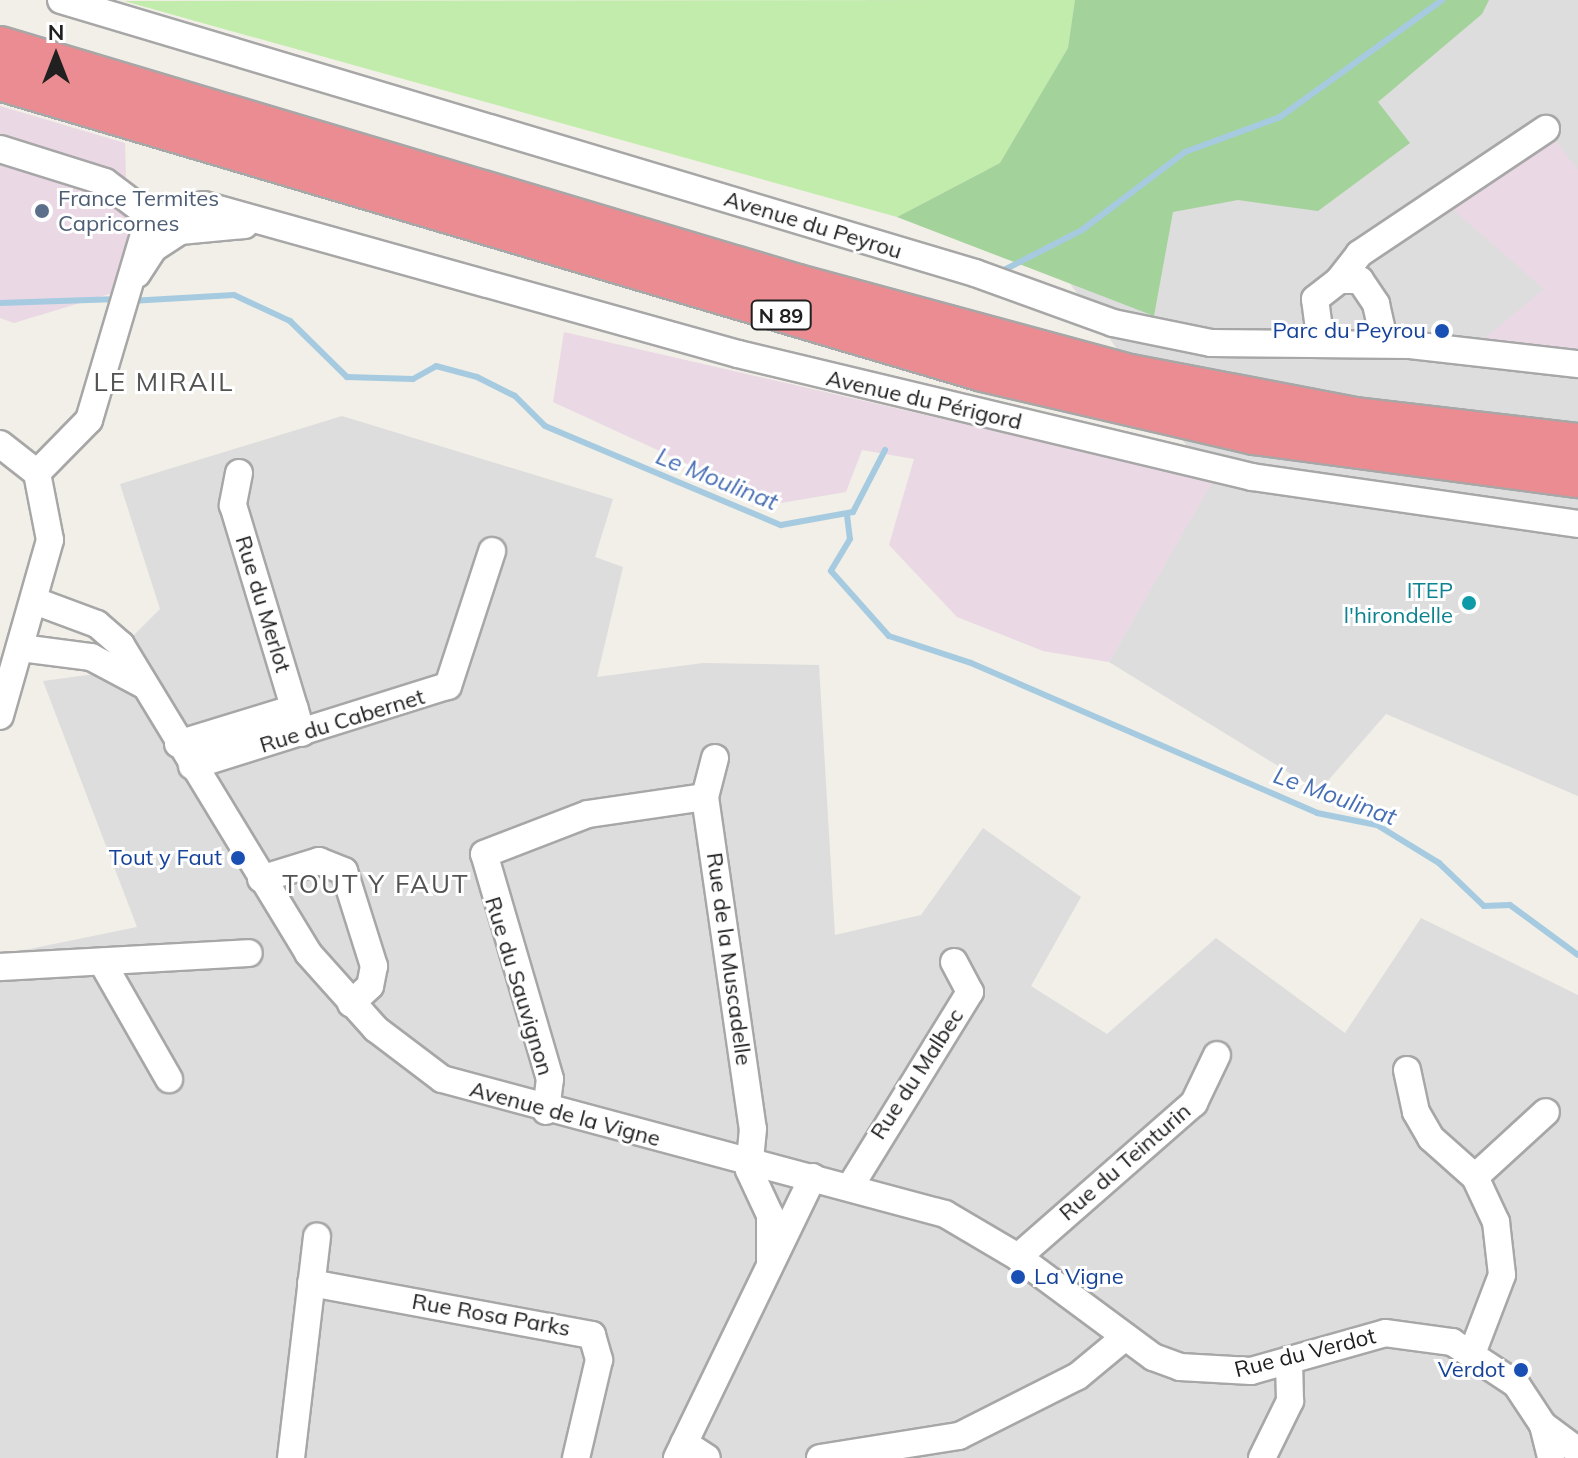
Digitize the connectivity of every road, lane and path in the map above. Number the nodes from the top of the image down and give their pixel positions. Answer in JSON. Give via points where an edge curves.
{"nodes":[{"id":1,"x":61,"y":0,"type":"edge"},
{"id":2,"x":0,"y":46,"type":"edge"},
{"id":3,"x":0,"y":81,"type":"edge"},
{"id":4,"x":1546,"y":129,"type":"dead end"},
{"id":5,"x":0,"y":149,"type":"edge"},
{"id":6,"x":157,"y":219,"type":"junction"},
{"id":7,"x":281,"y":227,"type":"junction"},
{"id":8,"x":185,"y":229,"type":"junction"},
{"id":9,"x":144,"y":262,"type":"junction"},
{"id":10,"x":1339,"y":280,"type":"junction"},
{"id":11,"x":126,"y":300,"type":"junction"},
{"id":12,"x":1321,"y":344,"type":"junction"},
{"id":13,"x":1385,"y":344,"type":"junction"},
{"id":14,"x":1578,"y":364,"type":"edge"},
{"id":15,"x":1578,"y":443,"type":"edge"},
{"id":16,"x":0,"y":444,"type":"edge"},
{"id":17,"x":37,"y":473,"type":"junction"},
{"id":18,"x":239,"y":473,"type":"dead end"},
{"id":19,"x":1578,"y":478,"type":"edge"},
{"id":20,"x":1578,"y":524,"type":"edge"},
{"id":21,"x":492,"y":551,"type":"dead end"},
{"id":22,"x":35,"y":601,"type":"junction"},
{"id":23,"x":12,"y":659,"type":"edge"},
{"id":24,"x":142,"y":684,"type":"junction"},
{"id":25,"x":0,"y":716,"type":"edge"},
{"id":26,"x":298,"y":721,"type":"junction"},
{"id":27,"x":185,"y":755,"type":"junction"},
{"id":28,"x":715,"y":758,"type":"dead end"},
{"id":29,"x":705,"y":797,"type":"junction"},
{"id":30,"x":261,"y":879,"type":"junction"},
{"id":31,"x":249,"y":953,"type":"dead end"},
{"id":32,"x":102,"y":962,"type":"junction"},
{"id":33,"x":954,"y":962,"type":"dead end"},
{"id":34,"x":0,"y":967,"type":"edge"},
{"id":35,"x":351,"y":1004,"type":"junction"},
{"id":36,"x":1217,"y":1055,"type":"dead end"},
{"id":37,"x":1407,"y":1070,"type":"dead end"},
{"id":38,"x":169,"y":1079,"type":"dead end"},
{"id":39,"x":546,"y":1111,"type":"junction"},
{"id":40,"x":1546,"y":1112,"type":"dead end"},
{"id":41,"x":749,"y":1161,"type":"junction"},
{"id":42,"x":813,"y":1177,"type":"junction"},
{"id":43,"x":1475,"y":1177,"type":"junction"},
{"id":44,"x":850,"y":1187,"type":"junction"},
{"id":45,"x":317,"y":1237,"type":"dead end"},
{"id":46,"x":1018,"y":1257,"type":"junction"},
{"id":47,"x":770,"y":1260,"type":"junction"},
{"id":48,"x":311,"y":1283,"type":"junction"},
{"id":49,"x":1125,"y":1337,"type":"junction"},
{"id":50,"x":1473,"y":1351,"type":"junction"},
{"id":51,"x":1289,"y":1360,"type":"junction"},
{"id":52,"x":1543,"y":1425,"type":"junction"},
{"id":53,"x":681,"y":1451,"type":"edge"},
{"id":54,"x":1578,"y":1451,"type":"edge"},
{"id":55,"x":291,"y":1458,"type":"edge"},
{"id":56,"x":576,"y":1458,"type":"edge"},
{"id":57,"x":707,"y":1458,"type":"edge"},
{"id":58,"x":820,"y":1458,"type":"edge"},
{"id":59,"x":1262,"y":1458,"type":"edge"},
{"id":60,"x":1551,"y":1458,"type":"edge"}],
"edges":[{"from":1,"to":12,"type":"street","name":"Avenue du Peyrou","via":[[975,273],[1113,323],[1211,343]]},
{"from":2,"to":15,"type":"highway","number":"N 89","via":[[798,284],[1130,374],[1356,417]]},
{"from":3,"to":19,"type":"highway","number":"N 89","via":[[983,372],[1254,435]]},
{"from":4,"to":10,"type":"street","via":[[1359,254]]},
{"from":5,"to":6,"type":"street","via":[[105,182]]},
{"from":6,"to":7,"type":"street","name":"Avenue du Périgord","via":[[204,205]]},
{"from":6,"to":8,"type":"street"},
{"from":6,"to":9,"type":"street"},
{"from":6,"to":11,"type":"street","via":[[138,241]]},
{"from":7,"to":8,"type":"street","name":"Avenue du Périgord"},
{"from":7,"to":20,"type":"street","name":"Avenue du Périgord","via":[[815,374],[1252,477]]},
{"from":8,"to":9,"type":"street"},
{"from":9,"to":11,"type":"street"},
{"from":10,"to":12,"type":"street","via":[[1315,299]]},
{"from":10,"to":13,"type":"street","via":[[1360,280],[1376,304]]},
{"from":11,"to":17,"type":"street","via":[[89,420]]},
{"from":12,"to":13,"type":"street","name":"Avenue du Peyrou"},
{"from":13,"to":14,"type":"street","name":"Avenue du Peyrou"},
{"from":16,"to":17,"type":"street"},
{"from":17,"to":22,"type":"street","via":[[50,540]]},
{"from":18,"to":26,"type":"street","name":"Rue du Merlot","via":[[233,505]]},
{"from":21,"to":26,"type":"street","name":"Rue du Cabernet","via":[[448,686]]},
{"from":22,"to":23,"type":"street"},
{"from":22,"to":24,"type":"street","name":"Avenue de la Vigne","via":[[110,633]]},
{"from":23,"to":24,"type":"street","via":[[91,657]]},
{"from":23,"to":25,"type":"street"},
{"from":24,"to":27,"type":"street","name":"Avenue de la Vigne"},
{"from":26,"to":27,"type":"street","name":"Rue du Cabernet"},
{"from":27,"to":30,"type":"street","name":"Avenue de la Vigne"},
{"from":28,"to":29,"type":"street","name":"Rue de la Muscadelle"},
{"from":29,"to":39,"type":"street","name":"Rue du Sauvignon","via":[[588,814],[484,854],[550,1079]]},
{"from":29,"to":41,"type":"street","name":"Rue de la Muscadelle","via":[[753,1129]]},
{"from":30,"to":35,"type":"street","name":"Avenue de la Vigne"},
{"from":30,"to":35,"type":"street","via":[[319,861],[344,871],[374,966],[370,986]]},
{"from":31,"to":32,"type":"street"},
{"from":32,"to":34,"type":"street"},
{"from":32,"to":38,"type":"street"},
{"from":33,"to":44,"type":"street","name":"Rue du Malbec","via":[[970,992]]},
{"from":35,"to":39,"type":"street","name":"Avenue de la Vigne","via":[[442,1079]]},
{"from":36,"to":46,"type":"street","name":"Rue du Teinturin","via":[[1194,1103]]},
{"from":37,"to":43,"type":"street","via":[[1431,1138]]},
{"from":39,"to":41,"type":"street","name":"Avenue de la Vigne"},
{"from":40,"to":43,"type":"street"},
{"from":41,"to":42,"type":"street","name":"Rue du Verdot"},
{"from":41,"to":47,"type":"street","via":[[770,1215]]},
{"from":42,"to":44,"type":"street","name":"Rue du Verdot"},
{"from":42,"to":47,"type":"street"},
{"from":43,"to":50,"type":"street","via":[[1496,1222],[1502,1275]]},
{"from":44,"to":46,"type":"street","name":"Rue du Verdot","via":[[945,1214]]},
{"from":45,"to":48,"type":"street"},
{"from":46,"to":49,"type":"street","name":"Rue du Verdot"},
{"from":47,"to":53,"type":"street"},
{"from":48,"to":55,"type":"street"},
{"from":48,"to":56,"type":"street","name":"Rue Rosa Parks","via":[[592,1335],[599,1360]]},
{"from":49,"to":51,"type":"street","name":"Rue du Verdot","via":[[1153,1357],[1196,1370],[1251,1371]]},
{"from":49,"to":58,"type":"street","via":[[1078,1376],[959,1436]]},
{"from":50,"to":51,"type":"street","name":"Rue du Verdot","via":[[1431,1336],[1385,1333]]},
{"from":50,"to":52,"type":"street","name":"Rue du Verdot","via":[[1513,1381]]},
{"from":51,"to":59,"type":"street","via":[[1290,1401]]},
{"from":52,"to":54,"type":"street","name":"Rue du Verdot"},
{"from":52,"to":60,"type":"street","name":"Rue du Verdot"},
{"from":53,"to":57,"type":"street"}]}
